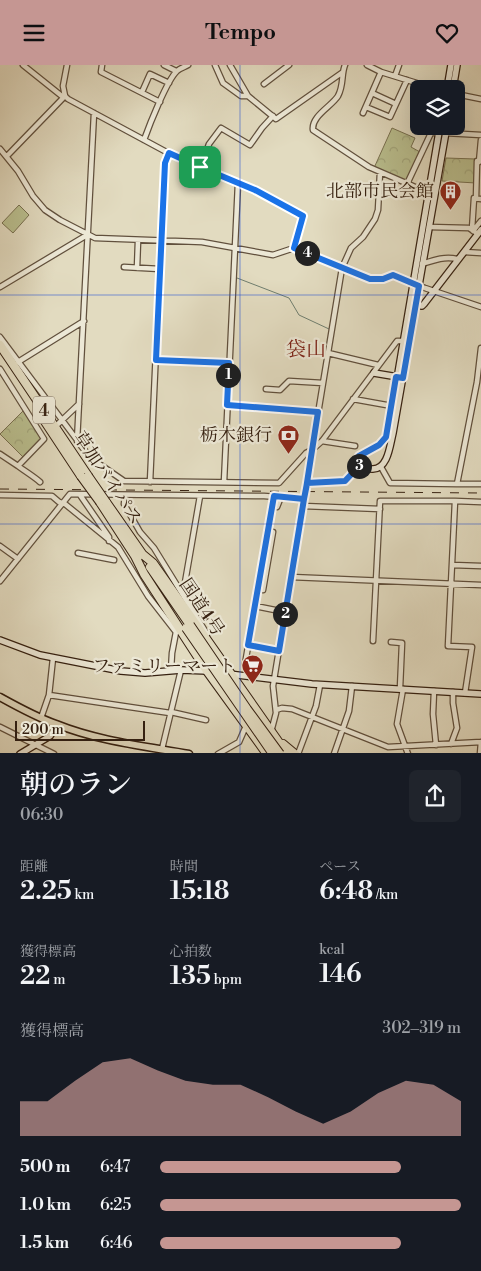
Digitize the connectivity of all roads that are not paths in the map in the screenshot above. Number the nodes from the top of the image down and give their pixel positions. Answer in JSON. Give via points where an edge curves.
{"nodes":[{"id":1,"x":23,"y":65,"type":"edge"},
{"id":2,"x":67,"y":65,"type":"edge"},
{"id":3,"x":102,"y":65,"type":"edge"},
{"id":4,"x":164,"y":65,"type":"edge"},
{"id":5,"x":188,"y":65,"type":"edge"},
{"id":6,"x":215,"y":65,"type":"edge"},
{"id":7,"x":289,"y":65,"type":"edge"},
{"id":8,"x":345,"y":65,"type":"edge"},
{"id":9,"x":367,"y":65,"type":"edge"},
{"id":10,"x":399,"y":65,"type":"edge"},
{"id":11,"x":451,"y":65,"type":"edge"},
{"id":12,"x":457,"y":65,"type":"edge"},
{"id":13,"x":218,"y":70,"type":"junction"},
{"id":14,"x":176,"y":71,"type":"junction"},
{"id":15,"x":342,"y":72,"type":"junction"},
{"id":16,"x":381,"y":72,"type":"junction"},
{"id":17,"x":395,"y":76,"type":"junction"},
{"id":18,"x":407,"y":80,"type":"junction"},
{"id":19,"x":448,"y":80,"type":"edge"},
{"id":20,"x":454,"y":80,"type":"edge"},
{"id":21,"x":410,"y":81,"type":"edge"},
{"id":22,"x":169,"y":83,"type":"junction"},
{"id":23,"x":264,"y":84,"type":"dead end"},
{"id":24,"x":142,"y":92,"type":"junction"},
{"id":25,"x":372,"y":93,"type":"junction"},
{"id":26,"x":248,"y":96,"type":"junction"},
{"id":27,"x":465,"y":96,"type":"edge"},
{"id":28,"x":64,"y":97,"type":"junction"},
{"id":29,"x":481,"y":99,"type":"edge"},
{"id":30,"x":160,"y":102,"type":"junction"},
{"id":31,"x":396,"y":104,"type":"junction"},
{"id":32,"x":366,"y":107,"type":"junction"},
{"id":33,"x":94,"y":113,"type":"junction"},
{"id":34,"x":364,"y":113,"type":"dead end"},
{"id":35,"x":273,"y":116,"type":"junction"},
{"id":36,"x":465,"y":133,"type":"edge"},
{"id":37,"x":430,"y":135,"type":"edge"},
{"id":38,"x":441,"y":135,"type":"edge"},
{"id":39,"x":441,"y":135,"type":"edge"},
{"id":40,"x":481,"y":135,"type":"edge"},
{"id":41,"x":144,"y":140,"type":"junction"},
{"id":42,"x":481,"y":140,"type":"edge"},
{"id":43,"x":0,"y":149,"type":"edge"},
{"id":44,"x":169,"y":153,"type":"junction"},
{"id":45,"x":7,"y":156,"type":"junction"},
{"id":46,"x":480,"y":162,"type":"edge"},
{"id":47,"x":200,"y":167,"type":"junction"},
{"id":48,"x":380,"y":172,"type":"junction"},
{"id":49,"x":238,"y":183,"type":"junction"},
{"id":50,"x":407,"y":184,"type":"junction"},
{"id":51,"x":429,"y":193,"type":"junction"},
{"id":52,"x":478,"y":199,"type":"edge"},
{"id":53,"x":481,"y":221,"type":"edge"},
{"id":54,"x":429,"y":227,"type":"junction"},
{"id":55,"x":477,"y":233,"type":"edge"},
{"id":56,"x":88,"y":235,"type":"junction"},
{"id":57,"x":138,"y":241,"type":"junction"},
{"id":58,"x":161,"y":242,"type":"junction"},
{"id":59,"x":235,"y":247,"type":"junction"},
{"id":60,"x":294,"y":248,"type":"junction"},
{"id":61,"x":464,"y":252,"type":"junction"},
{"id":62,"x":481,"y":253,"type":"edge"},
{"id":63,"x":457,"y":259,"type":"junction"},
{"id":64,"x":422,"y":264,"type":"junction"},
{"id":65,"x":124,"y":267,"type":"dead end"},
{"id":66,"x":136,"y":268,"type":"junction"},
{"id":67,"x":342,"y":268,"type":"junction"},
{"id":68,"x":160,"y":269,"type":"junction"},
{"id":69,"x":412,"y":283,"type":"junction"},
{"id":70,"x":419,"y":286,"type":"junction"},
{"id":71,"x":0,"y":287,"type":"edge"},
{"id":72,"x":434,"y":291,"type":"junction"},
{"id":73,"x":416,"y":305,"type":"junction"},
{"id":74,"x":481,"y":307,"type":"edge"},
{"id":75,"x":84,"y":321,"type":"junction"},
{"id":76,"x":0,"y":337,"type":"edge"},
{"id":77,"x":402,"y":341,"type":"junction"},
{"id":78,"x":0,"y":345,"type":"edge"},
{"id":79,"x":481,"y":348,"type":"edge"},
{"id":80,"x":328,"y":353,"type":"junction"},
{"id":81,"x":0,"y":354,"type":"edge"},
{"id":82,"x":156,"y":360,"type":"junction"},
{"id":83,"x":18,"y":362,"type":"junction"},
{"id":84,"x":229,"y":363,"type":"junction"},
{"id":85,"x":378,"y":365,"type":"junction"},
{"id":86,"x":0,"y":369,"type":"edge"},
{"id":87,"x":374,"y":373,"type":"junction"},
{"id":88,"x":2,"y":376,"type":"edge"},
{"id":89,"x":400,"y":378,"type":"junction"},
{"id":90,"x":323,"y":383,"type":"junction"},
{"id":91,"x":266,"y":389,"type":"dead end"},
{"id":92,"x":353,"y":399,"type":"junction"},
{"id":93,"x":79,"y":404,"type":"junction"},
{"id":94,"x":227,"y":405,"type":"junction"},
{"id":95,"x":392,"y":406,"type":"junction"},
{"id":96,"x":318,"y":412,"type":"junction"},
{"id":97,"x":61,"y":422,"type":"junction"},
{"id":98,"x":390,"y":432,"type":"junction"},
{"id":99,"x":77,"y":441,"type":"junction"},
{"id":100,"x":322,"y":441,"type":"junction"},
{"id":101,"x":379,"y":445,"type":"junction"},
{"id":102,"x":355,"y":446,"type":"dead end"},
{"id":103,"x":389,"y":449,"type":"junction"},
{"id":104,"x":312,"y":450,"type":"junction"},
{"id":105,"x":0,"y":454,"type":"edge"},
{"id":106,"x":360,"y":465,"type":"junction"},
{"id":107,"x":18,"y":467,"type":"junction"},
{"id":108,"x":381,"y":467,"type":"junction"},
{"id":109,"x":84,"y":476,"type":"junction"},
{"id":110,"x":40,"y":482,"type":"dead end"},
{"id":111,"x":150,"y":482,"type":"junction"},
{"id":112,"x":224,"y":482,"type":"junction"},
{"id":113,"x":307,"y":483,"type":"junction"},
{"id":114,"x":457,"y":484,"type":"junction"},
{"id":115,"x":481,"y":484,"type":"edge"},
{"id":116,"x":0,"y":495,"type":"edge"},
{"id":117,"x":80,"y":495,"type":"junction"},
{"id":118,"x":125,"y":495,"type":"junction"},
{"id":119,"x":200,"y":496,"type":"junction"},
{"id":120,"x":274,"y":496,"type":"junction"},
{"id":121,"x":280,"y":497,"type":"junction"},
{"id":122,"x":304,"y":499,"type":"junction"},
{"id":123,"x":455,"y":501,"type":"junction"},
{"id":124,"x":481,"y":502,"type":"edge"},
{"id":125,"x":63,"y":503,"type":"junction"},
{"id":126,"x":303,"y":506,"type":"junction"},
{"id":127,"x":277,"y":507,"type":"dead end"},
{"id":128,"x":380,"y":509,"type":"junction"},
{"id":129,"x":273,"y":532,"type":"dead end"},
{"id":130,"x":109,"y":541,"type":"junction"},
{"id":131,"x":0,"y":546,"type":"edge"},
{"id":132,"x":78,"y":553,"type":"dead end"},
{"id":133,"x":138,"y":554,"type":"junction"},
{"id":134,"x":266,"y":555,"type":"junction"},
{"id":135,"x":18,"y":559,"type":"junction"},
{"id":136,"x":114,"y":560,"type":"dead end"},
{"id":137,"x":452,"y":565,"type":"junction"},
{"id":138,"x":481,"y":567,"type":"edge"},
{"id":139,"x":0,"y":570,"type":"edge"},
{"id":140,"x":6,"y":574,"type":"junction"},
{"id":141,"x":291,"y":577,"type":"junction"},
{"id":142,"x":0,"y":581,"type":"edge"},
{"id":143,"x":375,"y":581,"type":"junction"},
{"id":144,"x":450,"y":585,"type":"junction"},
{"id":145,"x":481,"y":585,"type":"edge"},
{"id":146,"x":263,"y":589,"type":"dead end"},
{"id":147,"x":183,"y":594,"type":"junction"},
{"id":148,"x":255,"y":606,"type":"junction"},
{"id":149,"x":285,"y":612,"type":"junction"},
{"id":150,"x":188,"y":627,"type":"junction"},
{"id":151,"x":176,"y":632,"type":"junction"},
{"id":152,"x":0,"y":640,"type":"edge"},
{"id":153,"x":373,"y":640,"type":"dead end"},
{"id":154,"x":207,"y":641,"type":"junction"},
{"id":155,"x":390,"y":642,"type":"dead end"},
{"id":156,"x":248,"y":645,"type":"junction"},
{"id":157,"x":279,"y":651,"type":"junction"},
{"id":158,"x":196,"y":653,"type":"junction"},
{"id":159,"x":53,"y":658,"type":"junction"},
{"id":160,"x":244,"y":665,"type":"dead end"},
{"id":161,"x":171,"y":670,"type":"junction"},
{"id":162,"x":181,"y":670,"type":"junction"},
{"id":163,"x":208,"y":671,"type":"junction"},
{"id":164,"x":230,"y":675,"type":"junction"},
{"id":165,"x":274,"y":680,"type":"junction"},
{"id":166,"x":320,"y":685,"type":"junction"},
{"id":167,"x":352,"y":686,"type":"junction"},
{"id":168,"x":401,"y":689,"type":"junction"},
{"id":169,"x":434,"y":691,"type":"junction"},
{"id":170,"x":453,"y":692,"type":"junction"},
{"id":171,"x":465,"y":693,"type":"junction"},
{"id":172,"x":481,"y":694,"type":"edge"},
{"id":173,"x":49,"y":695,"type":"junction"},
{"id":174,"x":0,"y":697,"type":"edge"},
{"id":175,"x":276,"y":710,"type":"junction"},
{"id":176,"x":170,"y":712,"type":"junction"},
{"id":177,"x":312,"y":717,"type":"junction"},
{"id":178,"x":41,"y":718,"type":"junction"},
{"id":179,"x":206,"y":720,"type":"dead end"},
{"id":180,"x":57,"y":725,"type":"junction"},
{"id":181,"x":246,"y":726,"type":"junction"},
{"id":182,"x":0,"y":727,"type":"edge"},
{"id":183,"x":342,"y":730,"type":"junction"},
{"id":184,"x":272,"y":734,"type":"junction"},
{"id":185,"x":481,"y":742,"type":"edge"},
{"id":186,"x":451,"y":744,"type":"junction"},
{"id":187,"x":35,"y":745,"type":"junction"},
{"id":188,"x":436,"y":745,"type":"junction"},
{"id":189,"x":405,"y":746,"type":"junction"},
{"id":190,"x":160,"y":750,"type":"edge"},
{"id":191,"x":264,"y":752,"type":"edge"},
{"id":192,"x":20,"y":753,"type":"edge"},
{"id":193,"x":54,"y":753,"type":"edge"},
{"id":194,"x":189,"y":753,"type":"edge"},
{"id":195,"x":218,"y":753,"type":"edge"},
{"id":196,"x":273,"y":753,"type":"edge"},
{"id":197,"x":280,"y":753,"type":"edge"},
{"id":198,"x":286,"y":753,"type":"edge"},
{"id":199,"x":297,"y":753,"type":"edge"},
{"id":200,"x":334,"y":753,"type":"edge"},
{"id":201,"x":408,"y":753,"type":"edge"},
{"id":202,"x":480,"y":753,"type":"edge"}],
"edges":[{"from":1,"to":28,"type":"street"},
{"from":2,"to":28,"type":"street"},
{"from":3,"to":24,"type":"street","via":[[101,72]]},
{"from":4,"to":14,"type":"street"},
{"from":5,"to":14,"type":"street"},
{"from":6,"to":13,"type":"street"},
{"from":7,"to":23,"type":"street"},
{"from":8,"to":15,"type":"street"},
{"from":9,"to":16,"type":"street"},
{"from":10,"to":17,"type":"street"},
{"from":11,"to":19,"type":"street"},
{"from":12,"to":20,"type":"street"},
{"from":13,"to":26,"type":"street","via":[[223,83],[241,96]]},
{"from":13,"to":26,"type":"street","via":[[230,65]]},
{"from":14,"to":22,"type":"street"},
{"from":15,"to":35,"type":"street","via":[[276,119]]},
{"from":15,"to":48,"type":"street","via":[[343,84],[338,97],[313,124],[313,130]]},
{"from":16,"to":17,"type":"street"},
{"from":16,"to":25,"type":"street"},
{"from":17,"to":18,"type":"street"},
{"from":18,"to":21,"type":"street"},
{"from":18,"to":31,"type":"street"},
{"from":22,"to":24,"type":"street","via":[[150,74]]},
{"from":22,"to":30,"type":"street"},
{"from":24,"to":30,"type":"street"},
{"from":25,"to":31,"type":"street"},
{"from":25,"to":32,"type":"street"},
{"from":26,"to":35,"type":"street"},
{"from":27,"to":29,"type":"street"},
{"from":28,"to":33,"type":"street"},
{"from":28,"to":45,"type":"street"},
{"from":30,"to":41,"type":"street"},
{"from":31,"to":32,"type":"street","via":[[390,117]]},
{"from":32,"to":34,"type":"street"},
{"from":33,"to":41,"type":"street"},
{"from":33,"to":56,"type":"street"},
{"from":35,"to":47,"type":"street","via":[[250,145],[221,127],[209,144]]},
{"from":36,"to":40,"type":"street"},
{"from":37,"to":50,"type":"street"},
{"from":38,"to":51,"type":"street"},
{"from":39,"to":54,"type":"street"},
{"from":41,"to":44,"type":"street"},
{"from":42,"to":46,"type":"street"},
{"from":43,"to":45,"type":"street"},
{"from":44,"to":47,"type":"street"},
{"from":44,"to":58,"type":"street","via":[[165,163]]},
{"from":45,"to":56,"type":"street","via":[[45,210]]},
{"from":46,"to":52,"type":"street","via":[[477,161]]},
{"from":47,"to":49,"type":"street"},
{"from":48,"to":50,"type":"street"},
{"from":48,"to":67,"type":"street","via":[[375,219],[351,248]]},
{"from":49,"to":59,"type":"street"},
{"from":49,"to":60,"type":"street","via":[[303,216]]},
{"from":50,"to":51,"type":"street"},
{"from":51,"to":69,"type":"street"},
{"from":52,"to":55,"type":"street","via":[[474,199]]},
{"from":53,"to":55,"type":"street"},
{"from":54,"to":55,"type":"street"},
{"from":54,"to":64,"type":"street"},
{"from":55,"to":61,"type":"street"},
{"from":56,"to":57,"type":"street"},
{"from":56,"to":71,"type":"street"},
{"from":56,"to":75,"type":"street"},
{"from":57,"to":58,"type":"street"},
{"from":57,"to":66,"type":"street"},
{"from":58,"to":59,"type":"street","via":[[202,242]]},
{"from":58,"to":68,"type":"street"},
{"from":59,"to":60,"type":"street","via":[[273,255]]},
{"from":59,"to":84,"type":"street"},
{"from":60,"to":67,"type":"street"},
{"from":61,"to":62,"type":"street"},
{"from":61,"to":63,"type":"street"},
{"from":63,"to":64,"type":"street","via":[[450,257]]},
{"from":63,"to":72,"type":"street"},
{"from":64,"to":70,"type":"street"},
{"from":65,"to":66,"type":"street"},
{"from":66,"to":68,"type":"street"},
{"from":67,"to":69,"type":"street","via":[[370,279],[393,275]]},
{"from":67,"to":80,"type":"street"},
{"from":68,"to":82,"type":"street"},
{"from":69,"to":70,"type":"street"},
{"from":69,"to":77,"type":"street"},
{"from":70,"to":72,"type":"street"},
{"from":70,"to":73,"type":"street"},
{"from":72,"to":73,"type":"street","via":[[422,306]]},
{"from":72,"to":74,"type":"street"},
{"from":73,"to":89,"type":"street"},
{"from":75,"to":83,"type":"street"},
{"from":75,"to":93,"type":"street"},
{"from":76,"to":83,"type":"street"},
{"from":77,"to":85,"type":"street","via":[[397,341]]},
{"from":77,"to":89,"type":"street"},
{"from":78,"to":109,"type":"highway","name":"草加バイパス","number":"4"},
{"from":79,"to":114,"type":"street"},
{"from":80,"to":85,"type":"street"},
{"from":80,"to":90,"type":"street"},
{"from":81,"to":109,"type":"highway","name":"草加バイパス","number":"4"},
{"from":82,"to":84,"type":"street"},
{"from":82,"to":111,"type":"street"},
{"from":83,"to":97,"type":"street"},
{"from":84,"to":94,"type":"street"},
{"from":85,"to":87,"type":"street"},
{"from":86,"to":88,"type":"street"},
{"from":87,"to":89,"type":"street"},
{"from":87,"to":92,"type":"street"},
{"from":88,"to":107,"type":"street","via":[[44,439]]},
{"from":89,"to":95,"type":"street"},
{"from":89,"to":98,"type":"street"},
{"from":90,"to":91,"type":"street","via":[[289,381],[280,389]]},
{"from":90,"to":96,"type":"street"},
{"from":92,"to":95,"type":"street"},
{"from":92,"to":100,"type":"street"},
{"from":93,"to":97,"type":"street"},
{"from":93,"to":99,"type":"street"},
{"from":94,"to":96,"type":"street"},
{"from":94,"to":112,"type":"street"},
{"from":95,"to":98,"type":"street"},
{"from":96,"to":104,"type":"street"},
{"from":97,"to":99,"type":"street"},
{"from":98,"to":101,"type":"street"},
{"from":98,"to":103,"type":"street"},
{"from":99,"to":111,"type":"street","via":[[92,459],[124,481]]},
{"from":100,"to":102,"type":"street"},
{"from":100,"to":104,"type":"street"},
{"from":101,"to":103,"type":"street"},
{"from":101,"to":106,"type":"street","via":[[359,456]]},
{"from":103,"to":108,"type":"street"},
{"from":104,"to":112,"type":"street","via":[[279,483]]},
{"from":104,"to":113,"type":"street"},
{"from":105,"to":107,"type":"street"},
{"from":106,"to":108,"type":"street","via":[[374,469]]},
{"from":106,"to":113,"type":"street","via":[[345,481]]},
{"from":107,"to":110,"type":"street"},
{"from":108,"to":114,"type":"street","via":[[390,483]]},
{"from":109,"to":133,"type":"highway","name":"草加バイパス","number":"4","bridge":true},
{"from":111,"to":112,"type":"street"},
{"from":113,"to":122,"type":"street"},
{"from":114,"to":115,"type":"street"},
{"from":116,"to":125,"type":"street","via":[[52,496]]},
{"from":117,"to":118,"type":"street"},
{"from":117,"to":125,"type":"street","via":[[70,494]]},
{"from":117,"to":130,"type":"street"},
{"from":118,"to":119,"type":"street"},
{"from":118,"to":147,"type":"street","via":[[124,504],[140,532]]},
{"from":119,"to":120,"type":"street"},
{"from":119,"to":147,"type":"street"},
{"from":120,"to":121,"type":"street"},
{"from":120,"to":134,"type":"street"},
{"from":121,"to":122,"type":"street"},
{"from":121,"to":127,"type":"street"},
{"from":122,"to":126,"type":"street"},
{"from":123,"to":124,"type":"street"},
{"from":123,"to":128,"type":"street","via":[[380,501]]},
{"from":123,"to":137,"type":"street"},
{"from":125,"to":130,"type":"street"},
{"from":125,"to":135,"type":"street"},
{"from":126,"to":128,"type":"street"},
{"from":126,"to":141,"type":"street"},
{"from":128,"to":143,"type":"street"},
{"from":129,"to":134,"type":"street"},
{"from":130,"to":151,"type":"street","via":[[118,547],[148,596]]},
{"from":131,"to":135,"type":"street"},
{"from":132,"to":136,"type":"street"},
{"from":133,"to":150,"type":"highway","number":"4"},
{"from":133,"to":154,"type":"highway","name":"国道4号","number":"4","via":[[153,563]]},
{"from":133,"to":158,"type":"highway","name":"国道4号","number":"4","via":[[144,573]]},
{"from":134,"to":146,"type":"street"},
{"from":134,"to":148,"type":"street"},
{"from":135,"to":140,"type":"street"},
{"from":137,"to":138,"type":"street"},
{"from":137,"to":144,"type":"street"},
{"from":139,"to":140,"type":"street"},
{"from":140,"to":142,"type":"street"},
{"from":141,"to":143,"type":"street"},
{"from":141,"to":149,"type":"street"},
{"from":143,"to":144,"type":"street"},
{"from":143,"to":153,"type":"street"},
{"from":144,"to":145,"type":"street"},
{"from":144,"to":171,"type":"street","via":[[448,645],[472,647]]},
{"from":147,"to":154,"type":"street","via":[[208,635]]},
{"from":148,"to":149,"type":"street"},
{"from":148,"to":156,"type":"street"},
{"from":149,"to":157,"type":"street"},
{"from":150,"to":196,"type":"highway","number":"4","bridge":true},
{"from":150,"to":197,"type":"highway","number":"4","bridge":true},
{"from":151,"to":158,"type":"street"},
{"from":151,"to":161,"type":"street"},
{"from":152,"to":159,"type":"street"},
{"from":154,"to":164,"type":"highway","name":"国道4号","number":"4"},
{"from":155,"to":168,"type":"street","via":[[402,643]]},
{"from":156,"to":157,"type":"street"},
{"from":156,"to":160,"type":"street"},
{"from":157,"to":165,"type":"street"},
{"from":158,"to":163,"type":"highway","name":"国道4号","number":"4"},
{"from":159,"to":161,"type":"street","via":[[128,672]]},
{"from":159,"to":173,"type":"street"},
{"from":161,"to":162,"type":"street"},
{"from":162,"to":163,"type":"street"},
{"from":162,"to":176,"type":"street"},
{"from":163,"to":164,"type":"street"},
{"from":163,"to":181,"type":"highway","name":"国道4号","number":"4"},
{"from":164,"to":165,"type":"street"},
{"from":164,"to":184,"type":"highway","name":"国道4号","number":"4"},
{"from":165,"to":166,"type":"street"},
{"from":165,"to":175,"type":"street"},
{"from":166,"to":167,"type":"street"},
{"from":166,"to":177,"type":"street"},
{"from":167,"to":168,"type":"street"},
{"from":167,"to":183,"type":"street"},
{"from":168,"to":169,"type":"street"},
{"from":168,"to":189,"type":"street","via":[[398,724]]},
{"from":169,"to":170,"type":"street"},
{"from":169,"to":188,"type":"street"},
{"from":170,"to":171,"type":"street"},
{"from":170,"to":186,"type":"street","via":[[457,728]]},
{"from":171,"to":172,"type":"street"},
{"from":173,"to":176,"type":"street"},
{"from":173,"to":178,"type":"street"},
{"from":174,"to":178,"type":"main road"},
{"from":175,"to":177,"type":"street","via":[[288,708]]},
{"from":175,"to":184,"type":"street"},
{"from":176,"to":179,"type":"street"},
{"from":176,"to":190,"type":"street"},
{"from":177,"to":183,"type":"street"},
{"from":177,"to":199,"type":"street"},
{"from":178,"to":180,"type":"main road"},
{"from":180,"to":187,"type":"street","via":[[52,734]]},
{"from":180,"to":190,"type":"main road"},
{"from":181,"to":191,"type":"highway","name":"国道4号","number":"4"},
{"from":181,"to":195,"type":"street","via":[[239,742]]},
{"from":182,"to":187,"type":"street"},
{"from":183,"to":189,"type":"street","via":[[381,745]]},
{"from":183,"to":200,"type":"street"},
{"from":184,"to":198,"type":"highway","name":"国道4号","number":"4"},
{"from":184,"to":199,"type":"highway","number":"4"},
{"from":185,"to":186,"type":"street"},
{"from":185,"to":202,"type":"street"},
{"from":186,"to":188,"type":"street"},
{"from":187,"to":192,"type":"street"},
{"from":187,"to":193,"type":"street"},
{"from":188,"to":189,"type":"street"},
{"from":189,"to":201,"type":"street"},
{"from":190,"to":194,"type":"main road"}]}
